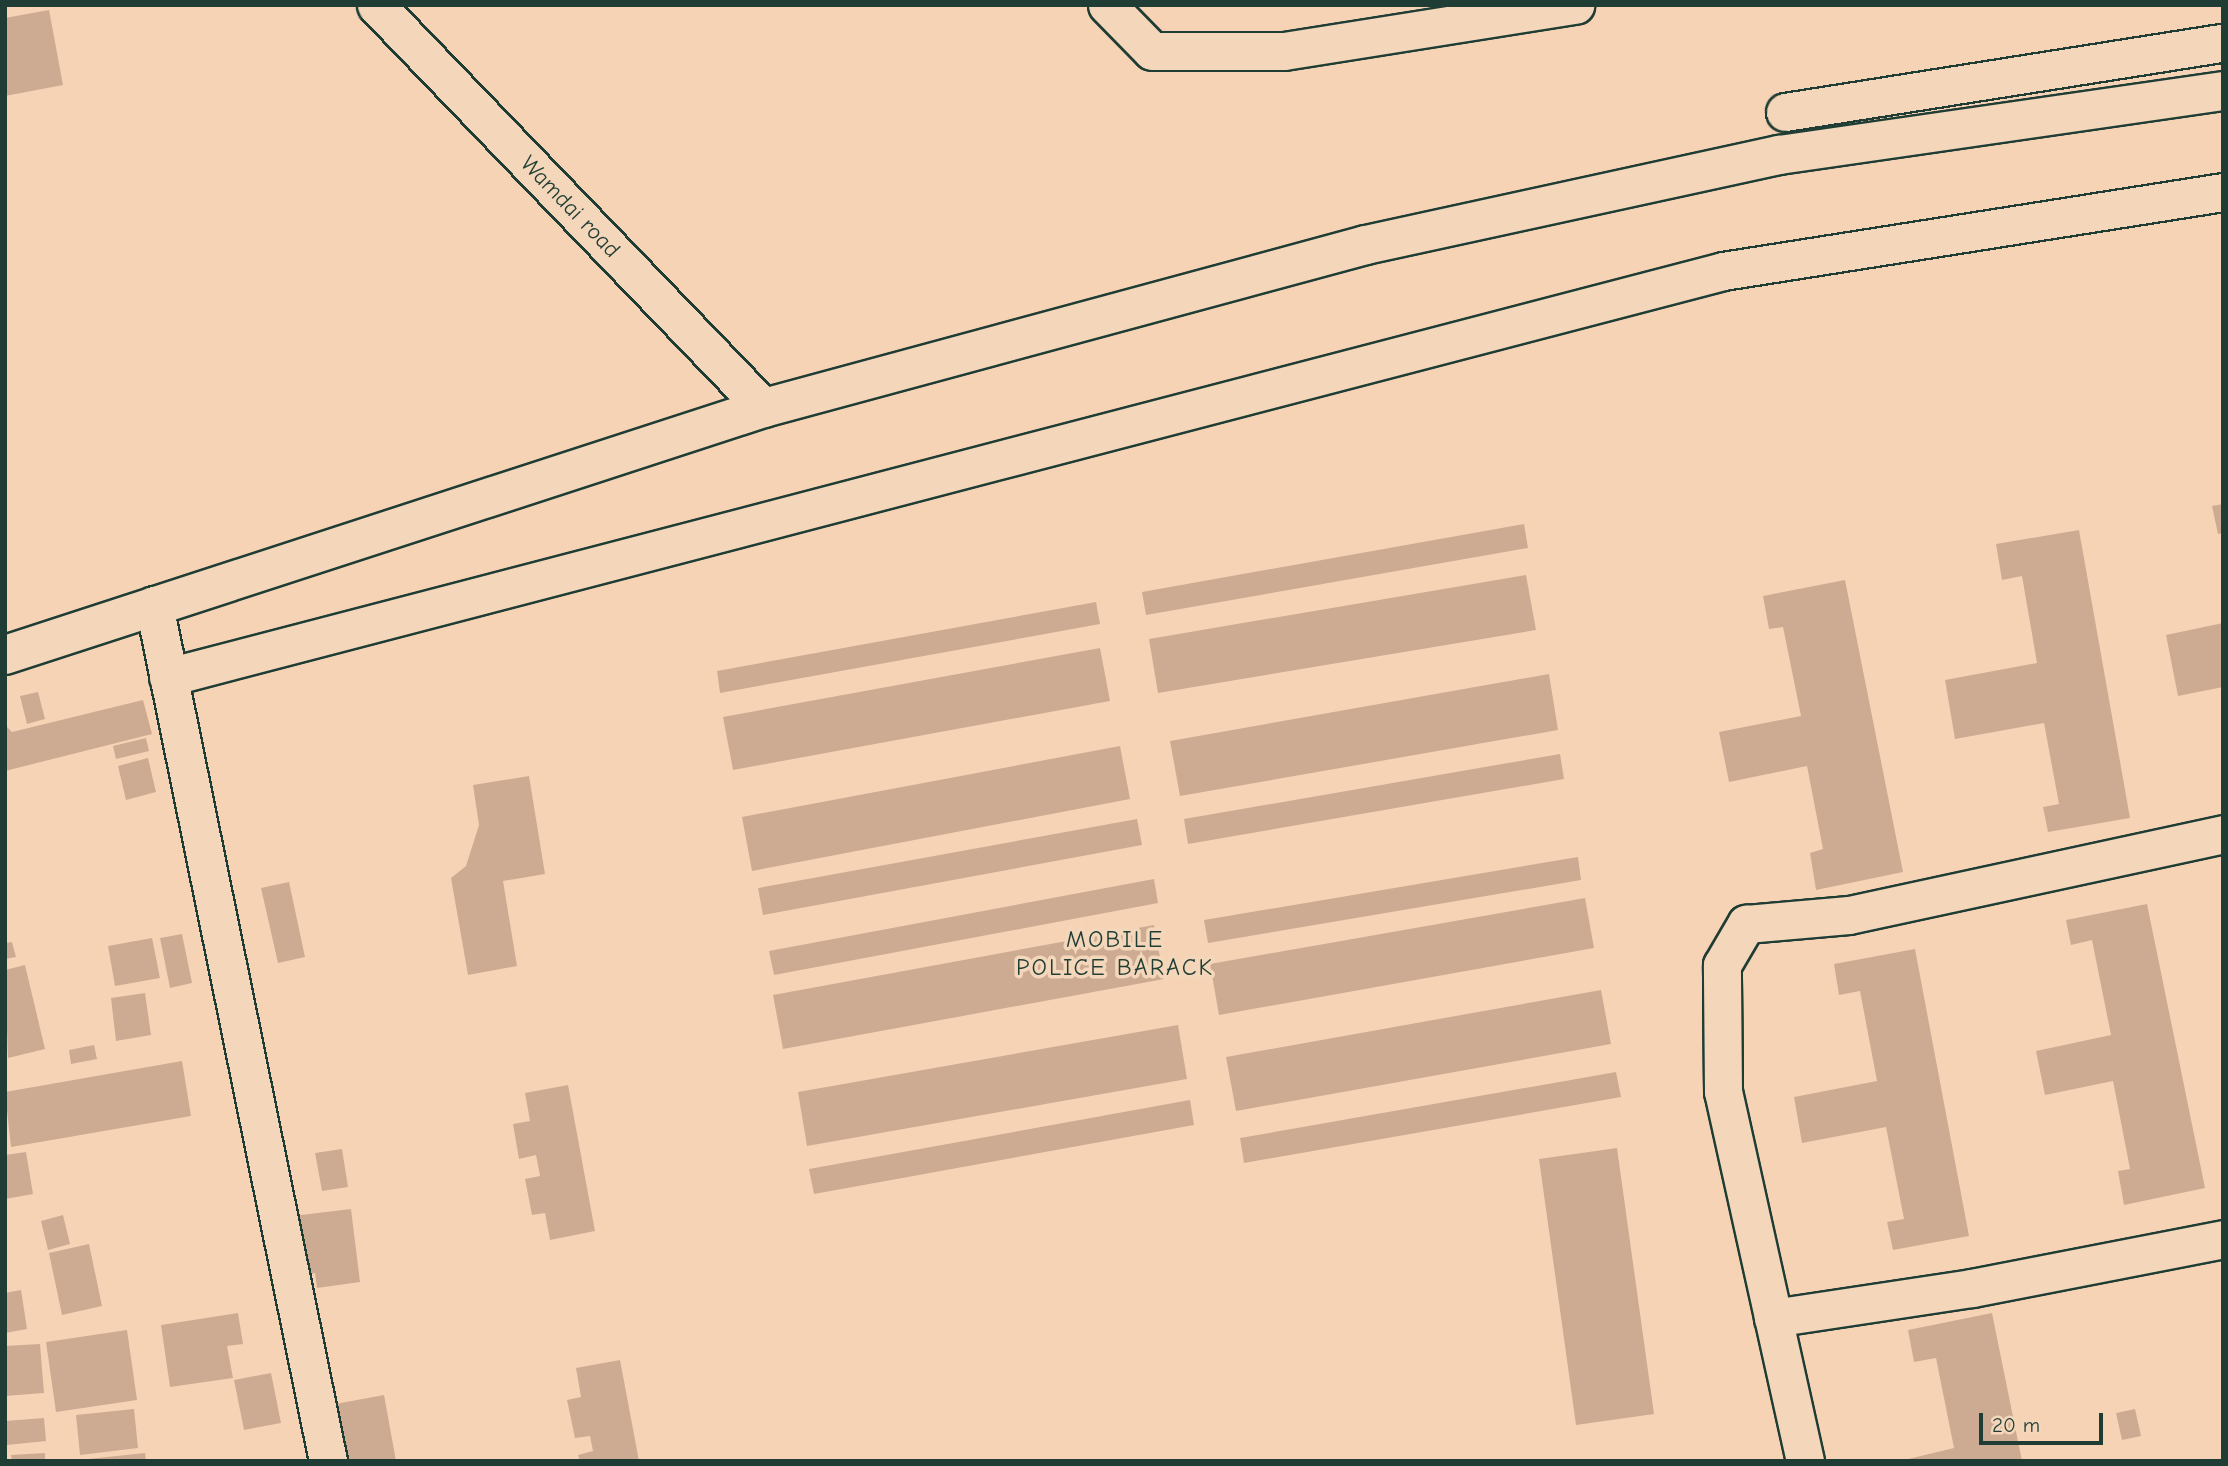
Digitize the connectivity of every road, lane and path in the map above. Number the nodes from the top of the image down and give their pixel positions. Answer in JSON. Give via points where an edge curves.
{"nodes":[{"id":1,"x":376,"y":5,"type":"edge"},
{"id":2,"x":1107,"y":5,"type":"edge"},
{"id":3,"x":1576,"y":5,"type":"edge"},
{"id":4,"x":2223,"y":43,"type":"edge"},
{"id":5,"x":2223,"y":91,"type":"edge"},
{"id":6,"x":1786,"y":112,"type":"dead end"},
{"id":7,"x":2223,"y":192,"type":"edge"},
{"id":8,"x":764,"y":408,"type":"junction"},
{"id":9,"x":154,"y":605,"type":"junction"},
{"id":10,"x":5,"y":655,"type":"edge"},
{"id":11,"x":169,"y":677,"type":"junction"},
{"id":12,"x":2223,"y":834,"type":"edge"},
{"id":13,"x":2223,"y":1239,"type":"edge"},
{"id":14,"x":1773,"y":1318,"type":"junction"},
{"id":15,"x":328,"y":1461,"type":"edge"},
{"id":16,"x":1805,"y":1461,"type":"edge"}],
"edges":[{"from":1,"to":8,"type":"street","name":"Wamdai road"},
{"from":2,"to":3,"type":"street","via":[[1152,51],[1284,51]]},
{"from":4,"to":6,"type":"street"},
{"from":5,"to":8,"type":"street","via":[[1779,155],[1379,242]]},
{"from":7,"to":11,"type":"street","via":[[1723,271]]},
{"from":8,"to":9,"type":"street"},
{"from":9,"to":10,"type":"street"},
{"from":9,"to":11,"type":"street"},
{"from":11,"to":15,"type":"street"},
{"from":12,"to":14,"type":"street","via":[[1849,915],[1746,924],[1722,965],[1723,1092]]},
{"from":13,"to":14,"type":"street","via":[[1972,1288]]},
{"from":14,"to":16,"type":"street"}]}
